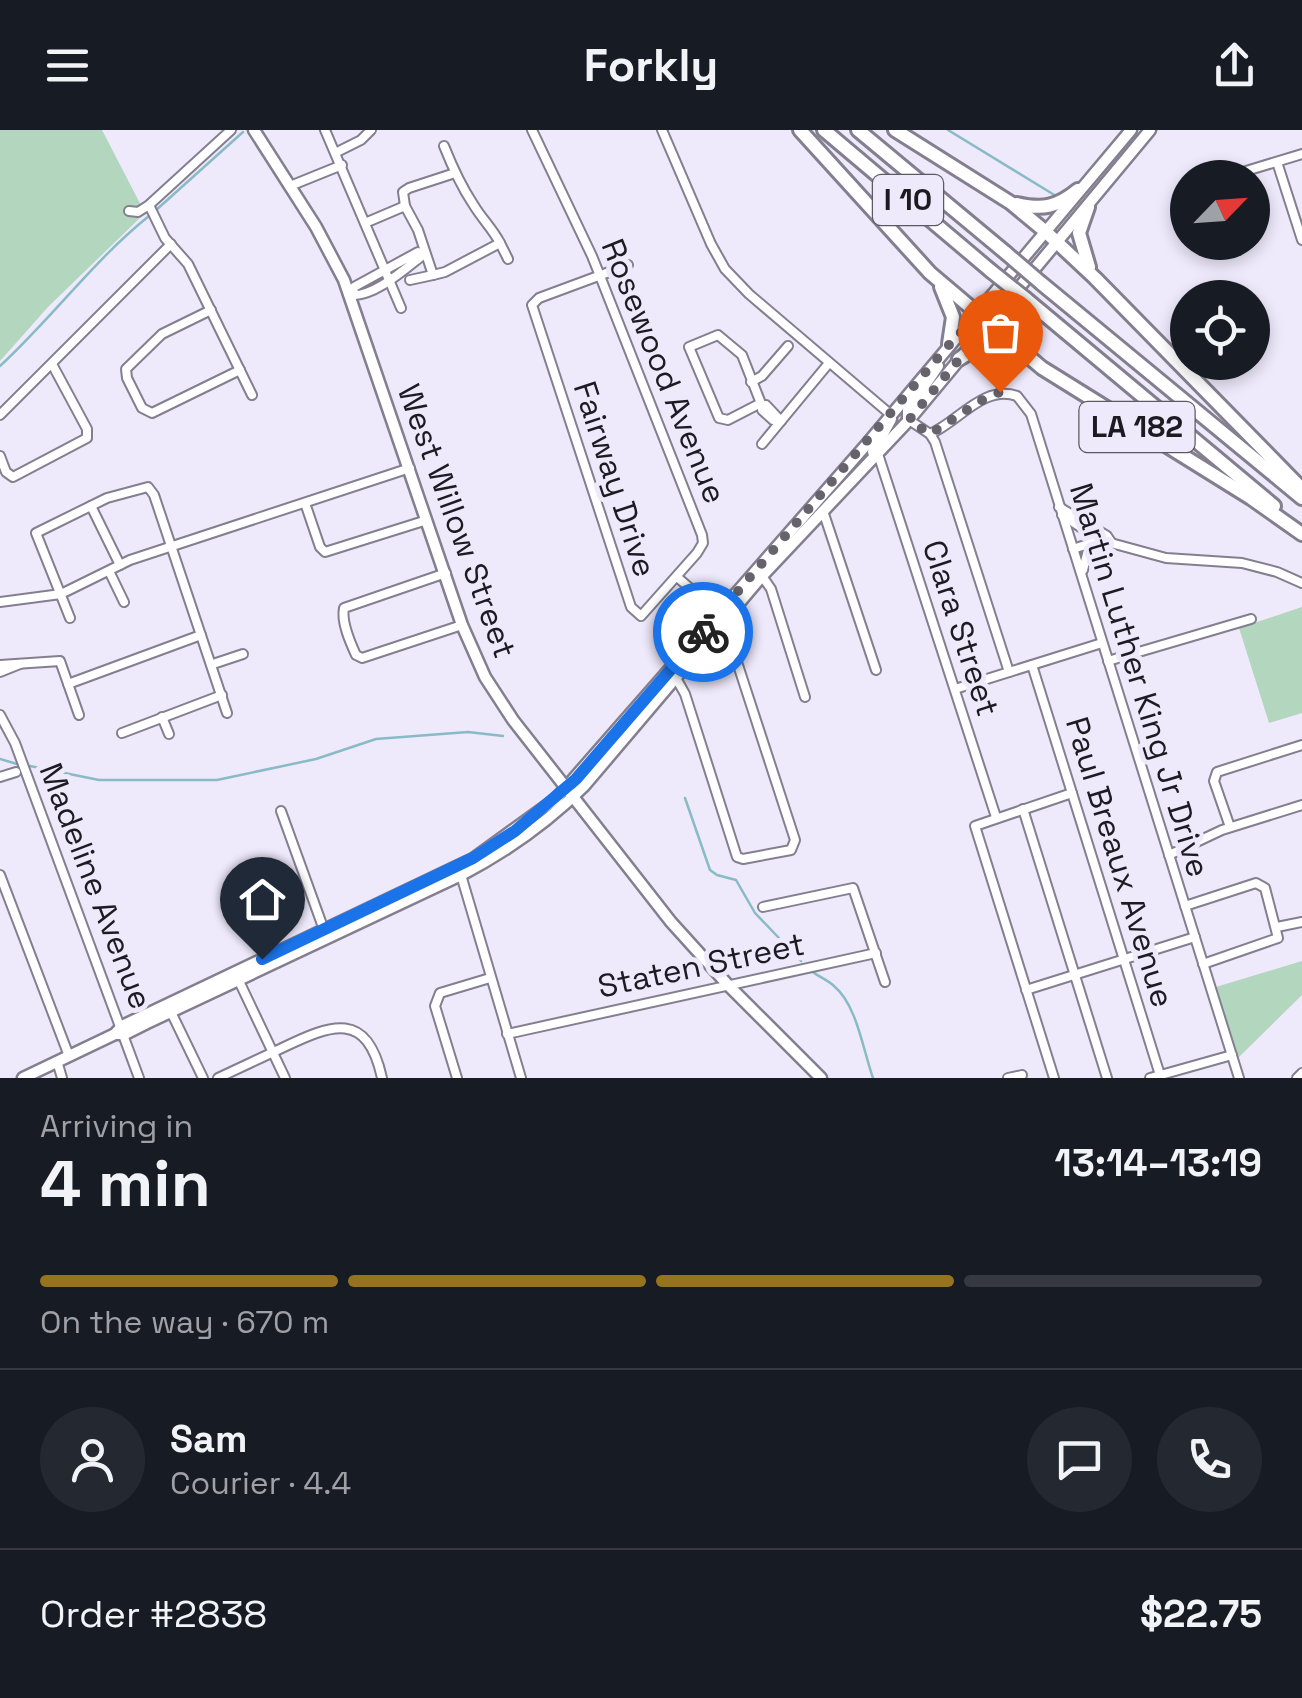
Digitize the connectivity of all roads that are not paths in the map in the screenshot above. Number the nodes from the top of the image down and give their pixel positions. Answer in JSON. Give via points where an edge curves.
{"nodes":[{"id":1,"x":231,"y":130,"type":"edge"},
{"id":2,"x":254,"y":130,"type":"edge"},
{"id":3,"x":325,"y":130,"type":"edge"},
{"id":4,"x":371,"y":130,"type":"edge"},
{"id":5,"x":532,"y":130,"type":"edge"},
{"id":6,"x":662,"y":130,"type":"edge"},
{"id":7,"x":800,"y":130,"type":"edge"},
{"id":8,"x":824,"y":130,"type":"edge"},
{"id":9,"x":858,"y":130,"type":"edge"},
{"id":10,"x":895,"y":130,"type":"edge"},
{"id":11,"x":1131,"y":130,"type":"edge"},
{"id":12,"x":1150,"y":130,"type":"edge"},
{"id":13,"x":444,"y":146,"type":"dead end"},
{"id":14,"x":336,"y":152,"type":"junction"},
{"id":15,"x":1302,"y":154,"type":"edge"},
{"id":16,"x":1277,"y":162,"type":"junction"},
{"id":17,"x":1270,"y":164,"type":"edge"},
{"id":18,"x":342,"y":166,"type":"junction"},
{"id":19,"x":455,"y":172,"type":"junction"},
{"id":20,"x":290,"y":186,"type":"junction"},
{"id":21,"x":1078,"y":190,"type":"junction"},
{"id":22,"x":1011,"y":203,"type":"junction"},
{"id":23,"x":149,"y":204,"type":"junction"},
{"id":24,"x":405,"y":206,"type":"junction"},
{"id":25,"x":1088,"y":207,"type":"junction"},
{"id":26,"x":129,"y":212,"type":"dead end"},
{"id":27,"x":364,"y":222,"type":"junction"},
{"id":28,"x":1046,"y":232,"type":"junction"},
{"id":29,"x":1302,"y":240,"type":"edge"},
{"id":30,"x":500,"y":243,"type":"junction"},
{"id":31,"x":1058,"y":243,"type":"junction"},
{"id":32,"x":171,"y":244,"type":"junction"},
{"id":33,"x":424,"y":254,"type":"junction"},
{"id":34,"x":508,"y":259,"type":"dead end"},
{"id":35,"x":628,"y":265,"type":"dead end"},
{"id":36,"x":384,"y":271,"type":"junction"},
{"id":37,"x":930,"y":273,"type":"junction"},
{"id":38,"x":433,"y":274,"type":"junction"},
{"id":39,"x":600,"y":276,"type":"junction"},
{"id":40,"x":1095,"y":278,"type":"junction"},
{"id":41,"x":368,"y":279,"type":"junction"},
{"id":42,"x":410,"y":280,"type":"dead end"},
{"id":43,"x":388,"y":281,"type":"junction"},
{"id":44,"x":377,"y":286,"type":"junction"},
{"id":45,"x":351,"y":294,"type":"junction"},
{"id":46,"x":401,"y":308,"type":"dead end"},
{"id":47,"x":210,"y":310,"type":"junction"},
{"id":48,"x":977,"y":314,"type":"junction"},
{"id":49,"x":990,"y":324,"type":"junction"},
{"id":50,"x":960,"y":332,"type":"junction"},
{"id":51,"x":788,"y":346,"type":"dead end"},
{"id":52,"x":946,"y":348,"type":"junction"},
{"id":53,"x":963,"y":355,"type":"junction"},
{"id":54,"x":830,"y":363,"type":"junction"},
{"id":55,"x":52,"y":364,"type":"junction"},
{"id":56,"x":1042,"y":368,"type":"junction"},
{"id":57,"x":240,"y":370,"type":"junction"},
{"id":58,"x":752,"y":382,"type":"junction"},
{"id":59,"x":252,"y":395,"type":"dead end"},
{"id":60,"x":765,"y":408,"type":"junction"},
{"id":61,"x":890,"y":414,"type":"junction"},
{"id":62,"x":0,"y":415,"type":"edge"},
{"id":63,"x":780,"y":420,"type":"junction"},
{"id":64,"x":909,"y":420,"type":"junction"},
{"id":65,"x":930,"y":434,"type":"junction"},
{"id":66,"x":762,"y":444,"type":"dead end"},
{"id":67,"x":0,"y":456,"type":"edge"},
{"id":68,"x":873,"y":458,"type":"junction"},
{"id":69,"x":851,"y":460,"type":"junction"},
{"id":70,"x":410,"y":468,"type":"junction"},
{"id":71,"x":847,"y":484,"type":"junction"},
{"id":72,"x":1302,"y":489,"type":"edge"},
{"id":73,"x":1302,"y":498,"type":"edge"},
{"id":74,"x":305,"y":503,"type":"junction"},
{"id":75,"x":819,"y":505,"type":"junction"},
{"id":76,"x":91,"y":506,"type":"junction"},
{"id":77,"x":1060,"y":510,"type":"junction"},
{"id":78,"x":428,"y":520,"type":"junction"},
{"id":79,"x":1302,"y":532,"type":"edge"},
{"id":80,"x":1100,"y":540,"type":"junction"},
{"id":81,"x":1111,"y":542,"type":"junction"},
{"id":82,"x":170,"y":547,"type":"junction"},
{"id":83,"x":1074,"y":549,"type":"junction"},
{"id":84,"x":120,"y":565,"type":"junction"},
{"id":85,"x":108,"y":570,"type":"junction"},
{"id":86,"x":446,"y":573,"type":"junction"},
{"id":87,"x":762,"y":576,"type":"junction"},
{"id":88,"x":677,"y":577,"type":"junction"},
{"id":89,"x":1082,"y":578,"type":"junction"},
{"id":90,"x":1302,"y":584,"type":"edge"},
{"id":91,"x":61,"y":594,"type":"junction"},
{"id":92,"x":0,"y":602,"type":"edge"},
{"id":93,"x":124,"y":602,"type":"dead end"},
{"id":94,"x":70,"y":618,"type":"dead end"},
{"id":95,"x":721,"y":618,"type":"junction"},
{"id":96,"x":1251,"y":619,"type":"dead end"},
{"id":97,"x":462,"y":625,"type":"junction"},
{"id":98,"x":201,"y":635,"type":"junction"},
{"id":99,"x":1102,"y":643,"type":"junction"},
{"id":100,"x":243,"y":654,"type":"dead end"},
{"id":101,"x":1108,"y":662,"type":"junction"},
{"id":102,"x":212,"y":664,"type":"junction"},
{"id":103,"x":1032,"y":665,"type":"junction"},
{"id":104,"x":0,"y":669,"type":"edge"},
{"id":105,"x":876,"y":670,"type":"dead end"},
{"id":106,"x":1009,"y":672,"type":"junction"},
{"id":107,"x":674,"y":674,"type":"junction"},
{"id":108,"x":68,"y":684,"type":"junction"},
{"id":109,"x":955,"y":689,"type":"junction"},
{"id":110,"x":222,"y":695,"type":"junction"},
{"id":111,"x":805,"y":697,"type":"dead end"},
{"id":112,"x":227,"y":713,"type":"dead end"},
{"id":113,"x":0,"y":715,"type":"edge"},
{"id":114,"x":79,"y":715,"type":"dead end"},
{"id":115,"x":162,"y":718,"type":"junction"},
{"id":116,"x":122,"y":733,"type":"dead end"},
{"id":117,"x":170,"y":734,"type":"dead end"},
{"id":118,"x":1302,"y":745,"type":"edge"},
{"id":119,"x":16,"y":772,"type":"dead end"},
{"id":120,"x":0,"y":777,"type":"edge"},
{"id":121,"x":570,"y":793,"type":"junction"},
{"id":122,"x":1072,"y":793,"type":"junction"},
{"id":123,"x":1302,"y":805,"type":"edge"},
{"id":124,"x":1022,"y":809,"type":"junction"},
{"id":125,"x":281,"y":811,"type":"dead end"},
{"id":126,"x":996,"y":817,"type":"junction"},
{"id":127,"x":1230,"y":827,"type":"junction"},
{"id":128,"x":1169,"y":855,"type":"junction"},
{"id":129,"x":0,"y":875,"type":"edge"},
{"id":130,"x":460,"y":875,"type":"junction"},
{"id":131,"x":1185,"y":906,"type":"junction"},
{"id":132,"x":763,"y":907,"type":"dead end"},
{"id":133,"x":1302,"y":922,"type":"edge"},
{"id":134,"x":1277,"y":928,"type":"junction"},
{"id":135,"x":324,"y":930,"type":"junction"},
{"id":136,"x":1195,"y":937,"type":"junction"},
{"id":137,"x":876,"y":953,"type":"junction"},
{"id":138,"x":1124,"y":959,"type":"junction"},
{"id":139,"x":1204,"y":964,"type":"junction"},
{"id":140,"x":1075,"y":974,"type":"junction"},
{"id":141,"x":490,"y":978,"type":"junction"},
{"id":142,"x":238,"y":980,"type":"junction"},
{"id":143,"x":885,"y":982,"type":"dead end"},
{"id":144,"x":728,"y":986,"type":"junction"},
{"id":145,"x":1026,"y":990,"type":"junction"},
{"id":146,"x":171,"y":1012,"type":"junction"},
{"id":147,"x":121,"y":1031,"type":"junction"},
{"id":148,"x":507,"y":1034,"type":"junction"},
{"id":149,"x":272,"y":1052,"type":"junction"},
{"id":150,"x":1232,"y":1055,"type":"junction"},
{"id":151,"x":69,"y":1056,"type":"junction"},
{"id":152,"x":57,"y":1062,"type":"junction"},
{"id":153,"x":1022,"y":1075,"type":"dead end"},
{"id":154,"x":1160,"y":1075,"type":"junction"},
{"id":155,"x":23,"y":1078,"type":"edge"},
{"id":156,"x":62,"y":1078,"type":"edge"},
{"id":157,"x":139,"y":1078,"type":"edge"},
{"id":158,"x":203,"y":1078,"type":"edge"},
{"id":159,"x":218,"y":1078,"type":"edge"},
{"id":160,"x":284,"y":1078,"type":"edge"},
{"id":161,"x":382,"y":1078,"type":"edge"},
{"id":162,"x":457,"y":1078,"type":"edge"},
{"id":163,"x":520,"y":1078,"type":"edge"},
{"id":164,"x":820,"y":1078,"type":"edge"},
{"id":165,"x":1008,"y":1078,"type":"edge"},
{"id":166,"x":1054,"y":1078,"type":"edge"},
{"id":167,"x":1107,"y":1078,"type":"edge"},
{"id":168,"x":1150,"y":1078,"type":"edge"},
{"id":169,"x":1240,"y":1078,"type":"edge"}],
"edges":[{"from":1,"to":23,"type":"street"},
{"from":2,"to":20,"type":"main road","name":"West Willow Street"},
{"from":3,"to":14,"type":"street"},
{"from":4,"to":14,"type":"street"},
{"from":5,"to":39,"type":"street","name":"Rosewood Avenue"},
{"from":6,"to":54,"type":"street","via":[[725,268]]},
{"from":7,"to":37,"type":"highway"},
{"from":8,"to":79,"type":"highway","number":"I 10","bridge":true},
{"from":9,"to":73,"type":"highway","number":"I 10","bridge":true},
{"from":10,"to":22,"type":"highway"},
{"from":11,"to":21,"type":"main road"},
{"from":12,"to":25,"type":"main road"},
{"from":13,"to":19,"type":"street"},
{"from":14,"to":18,"type":"street"},
{"from":15,"to":16,"type":"street"},
{"from":16,"to":17,"type":"street"},
{"from":16,"to":29,"type":"street"},
{"from":18,"to":20,"type":"street"},
{"from":18,"to":27,"type":"street"},
{"from":19,"to":24,"type":"street","via":[[409,188]]},
{"from":19,"to":30,"type":"street"},
{"from":20,"to":45,"type":"main road","name":"West Willow Street"},
{"from":21,"to":22,"type":"highway","via":[[1044,208]]},
{"from":21,"to":28,"type":"main road"},
{"from":22,"to":28,"type":"highway"},
{"from":23,"to":26,"type":"street"},
{"from":23,"to":32,"type":"street"},
{"from":24,"to":27,"type":"street"},
{"from":24,"to":33,"type":"street"},
{"from":25,"to":31,"type":"main road"},
{"from":25,"to":40,"type":"highway","via":[[1079,233]]},
{"from":27,"to":36,"type":"street"},
{"from":28,"to":31,"type":"highway"},
{"from":28,"to":48,"type":"main road"},
{"from":30,"to":34,"type":"street"},
{"from":30,"to":38,"type":"street"},
{"from":31,"to":40,"type":"highway","number":"LA 182"},
{"from":31,"to":49,"type":"main road"},
{"from":32,"to":47,"type":"street"},
{"from":32,"to":55,"type":"street"},
{"from":33,"to":36,"type":"street","via":[[410,254]]},
{"from":33,"to":38,"type":"street"},
{"from":33,"to":43,"type":"street"},
{"from":35,"to":39,"type":"street"},
{"from":36,"to":41,"type":"street"},
{"from":36,"to":43,"type":"street"},
{"from":37,"to":48,"type":"highway"},
{"from":37,"to":52,"type":"highway","via":[[952,308]]},
{"from":38,"to":42,"type":"street"},
{"from":39,"to":88,"type":"street","name":"Rosewood Avenue","via":[[702,535],[701,548]]},
{"from":39,"to":88,"type":"street","name":"Fairway Drive","via":[[533,302],[533,310],[634,612],[645,614]]},
{"from":40,"to":72,"type":"highway","number":"LA 182"},
{"from":41,"to":44,"type":"street"},
{"from":41,"to":45,"type":"street"},
{"from":43,"to":44,"type":"street"},
{"from":43,"to":46,"type":"street"},
{"from":44,"to":45,"type":"street"},
{"from":45,"to":70,"type":"main road","name":"West Willow Street"},
{"from":47,"to":57,"type":"street"},
{"from":47,"to":57,"type":"street","via":[[162,334],[126,369],[127,378],[148,413]]},
{"from":48,"to":49,"type":"highway","number":"LA 182"},
{"from":48,"to":50,"type":"main road"},
{"from":49,"to":53,"type":"main road"},
{"from":49,"to":56,"type":"highway","number":"LA 182"},
{"from":50,"to":52,"type":"main road"},
{"from":50,"to":53,"type":"main road","via":[[966,336]]},
{"from":51,"to":58,"type":"street"},
{"from":52,"to":61,"type":"main road"},
{"from":52,"to":64,"type":"main road","via":[[906,412]]},
{"from":53,"to":56,"type":"highway","via":[[1001,346]]},
{"from":53,"to":64,"type":"main road"},
{"from":54,"to":61,"type":"street"},
{"from":54,"to":63,"type":"street"},
{"from":55,"to":62,"type":"street"},
{"from":55,"to":67,"type":"street","via":[[89,434],[17,476],[8,475]]},
{"from":56,"to":79,"type":"highway","number":"LA 182"},
{"from":57,"to":59,"type":"street"},
{"from":58,"to":60,"type":"street"},
{"from":58,"to":60,"type":"street","via":[[742,355],[718,335],[690,348],[719,418]]},
{"from":60,"to":63,"type":"street"},
{"from":61,"to":68,"type":"main road"},
{"from":61,"to":69,"type":"main road"},
{"from":63,"to":66,"type":"street"},
{"from":64,"to":65,"type":"street"},
{"from":64,"to":68,"type":"main road"},
{"from":65,"to":77,"type":"street","name":"Martin Luther King Jr Drive","via":[[990,396],[1017,396],[1031,414]]},
{"from":65,"to":106,"type":"street"},
{"from":68,"to":71,"type":"main road"},
{"from":68,"to":109,"type":"street","name":"Clara Street"},
{"from":69,"to":71,"type":"main road"},
{"from":69,"to":75,"type":"main road"},
{"from":70,"to":74,"type":"street"},
{"from":70,"to":78,"type":"main road","name":"West Willow Street"},
{"from":71,"to":75,"type":"main road"},
{"from":74,"to":78,"type":"street","via":[[326,552]]},
{"from":74,"to":82,"type":"street"},
{"from":75,"to":87,"type":"main road"},
{"from":75,"to":95,"type":"main road"},
{"from":75,"to":105,"type":"street"},
{"from":76,"to":82,"type":"street","via":[[148,487]]},
{"from":76,"to":84,"type":"street"},
{"from":76,"to":91,"type":"street","via":[[36,533]]},
{"from":77,"to":80,"type":"street"},
{"from":77,"to":81,"type":"street"},
{"from":77,"to":83,"type":"street","name":"Martin Luther King Jr Drive"},
{"from":78,"to":86,"type":"main road","name":"West Willow Street"},
{"from":80,"to":81,"type":"street"},
{"from":80,"to":83,"type":"street"},
{"from":81,"to":89,"type":"street","via":[[1088,550]]},
{"from":81,"to":90,"type":"street","via":[[1166,558],[1260,567]]},
{"from":82,"to":84,"type":"street"},
{"from":82,"to":98,"type":"street"},
{"from":83,"to":89,"type":"street","name":"Martin Luther King Jr Drive"},
{"from":84,"to":85,"type":"street"},
{"from":85,"to":91,"type":"street"},
{"from":85,"to":93,"type":"street"},
{"from":86,"to":97,"type":"main road","name":"West Willow Street"},
{"from":86,"to":97,"type":"street","via":[[347,606],[342,615],[362,658]]},
{"from":87,"to":95,"type":"main road"},
{"from":87,"to":111,"type":"street"},
{"from":88,"to":95,"type":"street"},
{"from":89,"to":99,"type":"street","name":"Martin Luther King Jr Drive"},
{"from":91,"to":92,"type":"street"},
{"from":91,"to":94,"type":"street"},
{"from":95,"to":107,"type":"main road"},
{"from":95,"to":107,"type":"street","via":[[794,846],[787,851],[739,859]]},
{"from":96,"to":101,"type":"street"},
{"from":97,"to":121,"type":"main road","name":"West Willow Street","via":[[500,702]]},
{"from":98,"to":102,"type":"street"},
{"from":98,"to":108,"type":"street"},
{"from":99,"to":101,"type":"street","name":"Martin Luther King Jr Drive"},
{"from":99,"to":103,"type":"street"},
{"from":100,"to":102,"type":"street"},
{"from":101,"to":128,"type":"street","name":"Martin Luther King Jr Drive"},
{"from":102,"to":110,"type":"street"},
{"from":103,"to":106,"type":"street"},
{"from":103,"to":122,"type":"street","name":"Paul Breaux Avenue"},
{"from":104,"to":108,"type":"street","via":[[60,661]]},
{"from":106,"to":109,"type":"street"},
{"from":107,"to":121,"type":"main road"},
{"from":108,"to":114,"type":"street"},
{"from":109,"to":126,"type":"street","name":"Clara Street"},
{"from":110,"to":112,"type":"street"},
{"from":110,"to":115,"type":"street"},
{"from":113,"to":147,"type":"street","name":"Madeline Avenue"},
{"from":115,"to":116,"type":"street"},
{"from":115,"to":117,"type":"street"},
{"from":118,"to":127,"type":"street","via":[[1216,772]]},
{"from":119,"to":120,"type":"street"},
{"from":121,"to":130,"type":"main road","via":[[496,856]]},
{"from":121,"to":135,"type":"main road","via":[[483,853]]},
{"from":121,"to":144,"type":"main road","name":"West Willow Street"},
{"from":122,"to":124,"type":"street"},
{"from":122,"to":138,"type":"street","name":"Paul Breaux Avenue"},
{"from":123,"to":127,"type":"street"},
{"from":124,"to":126,"type":"street"},
{"from":124,"to":140,"type":"street"},
{"from":125,"to":135,"type":"street"},
{"from":126,"to":145,"type":"street","via":[[975,824]]},
{"from":127,"to":128,"type":"street"},
{"from":128,"to":131,"type":"street","name":"Martin Luther King Jr Drive"},
{"from":129,"to":151,"type":"street"},
{"from":130,"to":141,"type":"street"},
{"from":130,"to":142,"type":"main road"},
{"from":131,"to":134,"type":"street","via":[[1259,883]]},
{"from":131,"to":136,"type":"street","name":"Martin Luther King Jr Drive"},
{"from":132,"to":137,"type":"street","via":[[853,888]]},
{"from":133,"to":134,"type":"street"},
{"from":134,"to":139,"type":"street","via":[[1274,942]]},
{"from":135,"to":147,"type":"main road"},
{"from":136,"to":138,"type":"street"},
{"from":136,"to":139,"type":"street","name":"Martin Luther King Jr Drive"},
{"from":137,"to":143,"type":"street"},
{"from":137,"to":144,"type":"street","name":"Staten Street"},
{"from":138,"to":140,"type":"street"},
{"from":138,"to":154,"type":"street","name":"Paul Breaux Avenue"},
{"from":139,"to":150,"type":"street","name":"Martin Luther King Jr Drive"},
{"from":140,"to":145,"type":"street"},
{"from":140,"to":167,"type":"street"},
{"from":141,"to":148,"type":"street"},
{"from":141,"to":162,"type":"street","via":[[436,998]]},
{"from":142,"to":146,"type":"main road"},
{"from":142,"to":149,"type":"street"},
{"from":144,"to":148,"type":"street","name":"Staten Street"},
{"from":144,"to":164,"type":"main road","name":"West Willow Street"},
{"from":145,"to":166,"type":"street"},
{"from":146,"to":147,"type":"main road"},
{"from":146,"to":158,"type":"street"},
{"from":147,"to":151,"type":"main road"},
{"from":147,"to":157,"type":"street","name":"Madeline Avenue"},
{"from":148,"to":163,"type":"street"},
{"from":149,"to":159,"type":"street"},
{"from":149,"to":160,"type":"street"},
{"from":149,"to":161,"type":"street","via":[[324,1028],[349,1028],[372,1045]]},
{"from":150,"to":154,"type":"street"},
{"from":150,"to":169,"type":"street","name":"Martin Luther King Jr Drive"},
{"from":151,"to":152,"type":"main road"},
{"from":152,"to":155,"type":"main road"},
{"from":152,"to":156,"type":"street"},
{"from":153,"to":165,"type":"street"},
{"from":154,"to":168,"type":"street"}]}
